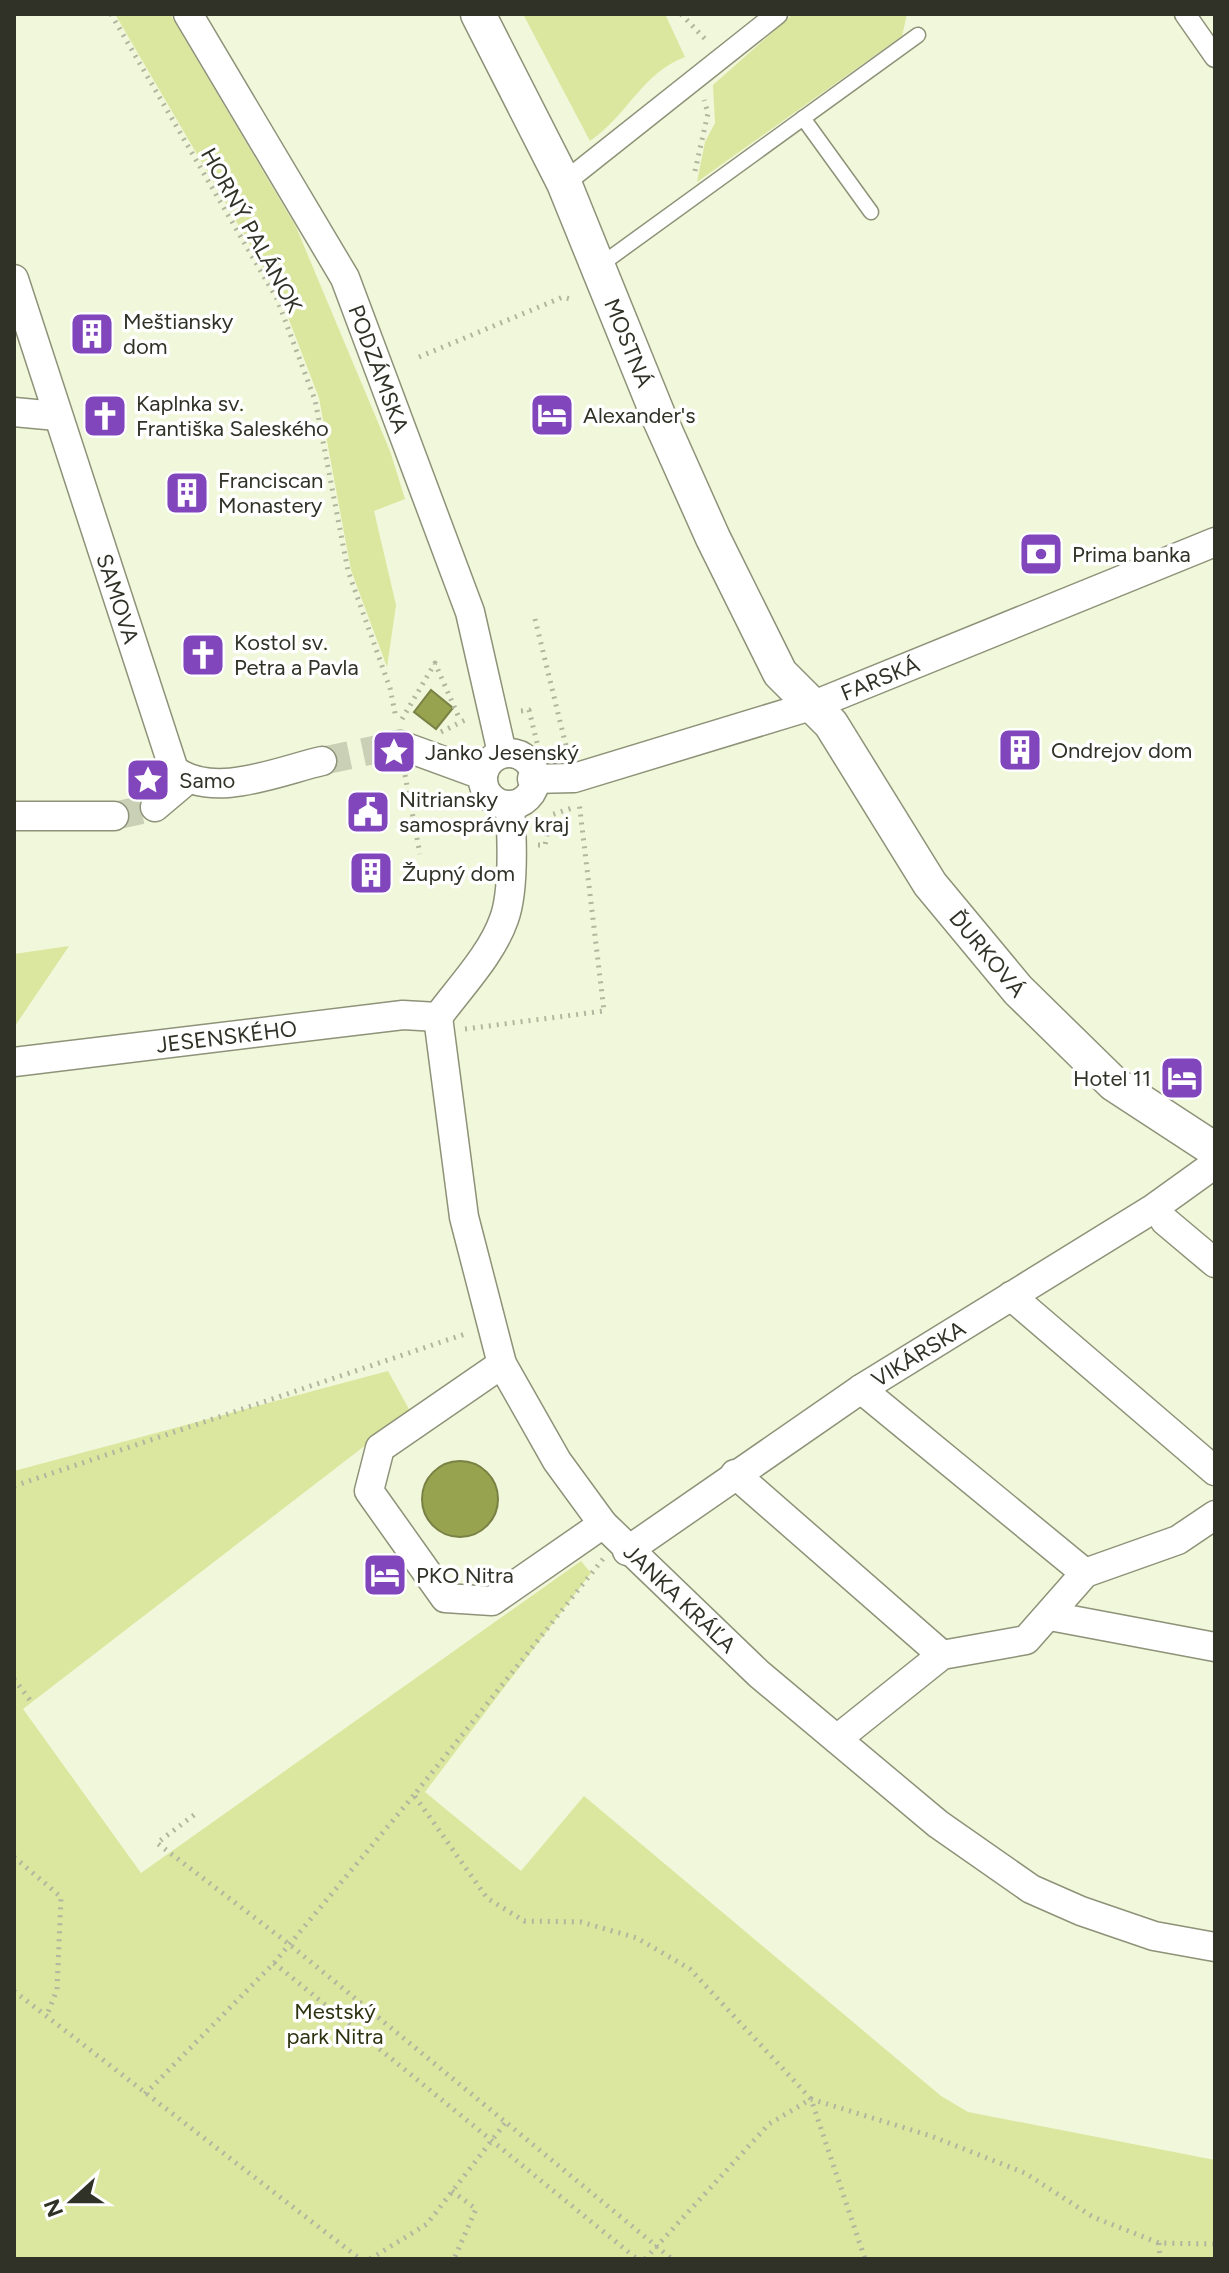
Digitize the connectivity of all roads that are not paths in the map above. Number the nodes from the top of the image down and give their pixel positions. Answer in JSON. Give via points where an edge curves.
{"nodes":[{"id":1,"x":188,"y":14,"type":"edge"},
{"id":2,"x":478,"y":14,"type":"edge"},
{"id":3,"x":777,"y":14,"type":"edge"},
{"id":4,"x":1185,"y":14,"type":"edge"},
{"id":5,"x":918,"y":35,"type":"dead end"},
{"id":6,"x":1215,"y":57,"type":"edge"},
{"id":7,"x":803,"y":118,"type":"junction"},
{"id":8,"x":564,"y":183,"type":"junction"},
{"id":9,"x":871,"y":212,"type":"dead end"},
{"id":10,"x":599,"y":266,"type":"junction"},
{"id":11,"x":14,"y":279,"type":"edge"},
{"id":12,"x":14,"y":412,"type":"edge"},
{"id":13,"x":57,"y":416,"type":"junction"},
{"id":14,"x":1215,"y":542,"type":"edge"},
{"id":15,"x":814,"y":705,"type":"junction"},
{"id":16,"x":393,"y":746,"type":"tunnel mouth"},
{"id":17,"x":502,"y":753,"type":"junction"},
{"id":18,"x":322,"y":761,"type":"tunnel mouth"},
{"id":19,"x":482,"y":775,"type":"junction"},
{"id":20,"x":532,"y":779,"type":"junction"},
{"id":21,"x":187,"y":780,"type":"junction"},
{"id":22,"x":155,"y":807,"type":"tunnel mouth"},
{"id":23,"x":510,"y":807,"type":"junction"},
{"id":24,"x":14,"y":816,"type":"edge"},
{"id":25,"x":114,"y":816,"type":"tunnel mouth"},
{"id":26,"x":438,"y":1017,"type":"junction"},
{"id":27,"x":14,"y":1062,"type":"edge"},
{"id":28,"x":1215,"y":1150,"type":"edge"},
{"id":29,"x":1215,"y":1164,"type":"edge"},
{"id":30,"x":1165,"y":1221,"type":"dead end"},
{"id":31,"x":1215,"y":1263,"type":"edge"},
{"id":32,"x":1011,"y":1296,"type":"junction"},
{"id":33,"x":502,"y":1364,"type":"junction"},
{"id":34,"x":861,"y":1389,"type":"junction"},
{"id":35,"x":1215,"y":1471,"type":"edge"},
{"id":36,"x":735,"y":1474,"type":"junction"},
{"id":37,"x":1215,"y":1515,"type":"edge"},
{"id":38,"x":603,"y":1524,"type":"junction"},
{"id":39,"x":616,"y":1555,"type":"junction"},
{"id":40,"x":1085,"y":1573,"type":"junction"},
{"id":41,"x":1050,"y":1616,"type":"junction"},
{"id":42,"x":1215,"y":1647,"type":"edge"},
{"id":43,"x":942,"y":1655,"type":"junction"},
{"id":44,"x":837,"y":1739,"type":"junction"},
{"id":45,"x":1215,"y":1947,"type":"edge"}],
"edges":[{"from":1,"to":17,"type":"street","name":"PODZÁMSKA","via":[[345,278],[470,612]]},
{"from":2,"to":8,"type":"street","name":"MOSTNÁ"},
{"from":3,"to":8,"type":"street"},
{"from":4,"to":6,"type":"street"},
{"from":5,"to":7,"type":"lane"},
{"from":7,"to":9,"type":"lane"},
{"from":7,"to":10,"type":"lane"},
{"from":8,"to":10,"type":"street","name":"MOSTNÁ"},
{"from":10,"to":15,"type":"street","name":"MOSTNÁ","via":[[720,552],[780,673]]},
{"from":11,"to":13,"type":"street","name":"SAMOVA"},
{"from":12,"to":13,"type":"street"},
{"from":13,"to":21,"type":"street","name":"SAMOVA","via":[[167,757]]},
{"from":14,"to":15,"type":"street","name":"FARSKÁ"},
{"from":15,"to":20,"type":"street","name":"FARSKÁ","via":[[574,778]]},
{"from":15,"to":28,"type":"street","name":"ĎURKOVÁ","via":[[930,884],[1018,990],[1114,1084]]},
{"from":16,"to":19,"type":"street"},
{"from":17,"to":19,"type":"street","via":[[490,760]]},
{"from":17,"to":20,"type":"street","via":[[525,757]]},
{"from":18,"to":21,"type":"street","via":[[221,784]]},
{"from":19,"to":23,"type":"street","via":[[487,792]]},
{"from":20,"to":23,"type":"street","via":[[526,800]]},
{"from":21,"to":22,"type":"street"},
{"from":23,"to":26,"type":"street","via":[[504,918]]},
{"from":24,"to":25,"type":"street"},
{"from":26,"to":27,"type":"street","name":"JESENSKÉHO","via":[[403,1015]]},
{"from":26,"to":33,"type":"street","name":"JANKA KRÁĽA","via":[[464,1217]]},
{"from":29,"to":32,"type":"street","name":"VIKÁRSKA"},
{"from":30,"to":31,"type":"street"},
{"from":32,"to":34,"type":"street","name":"VIKÁRSKA"},
{"from":32,"to":35,"type":"street"},
{"from":33,"to":38,"type":"street","name":"JANKA KRÁĽA","via":[[557,1461]]},
{"from":33,"to":38,"type":"street","via":[[380,1448],[369,1491],[445,1598],[492,1601]]},
{"from":34,"to":36,"type":"street","name":"VIKÁRSKA"},
{"from":34,"to":40,"type":"street"},
{"from":36,"to":39,"type":"street","name":"VIKÁRSKA"},
{"from":36,"to":43,"type":"street"},
{"from":37,"to":40,"type":"street","via":[[1178,1540]]},
{"from":38,"to":39,"type":"street","name":"JANKA KRÁĽA"},
{"from":39,"to":44,"type":"street","name":"JANKA KRÁĽA"},
{"from":40,"to":41,"type":"street"},
{"from":41,"to":42,"type":"street"},
{"from":41,"to":43,"type":"street","via":[[1026,1640]]},
{"from":43,"to":44,"type":"street"},
{"from":44,"to":45,"type":"street","name":"JANKA KRÁĽA","via":[[938,1824],[1031,1889],[1154,1936]]}]}
